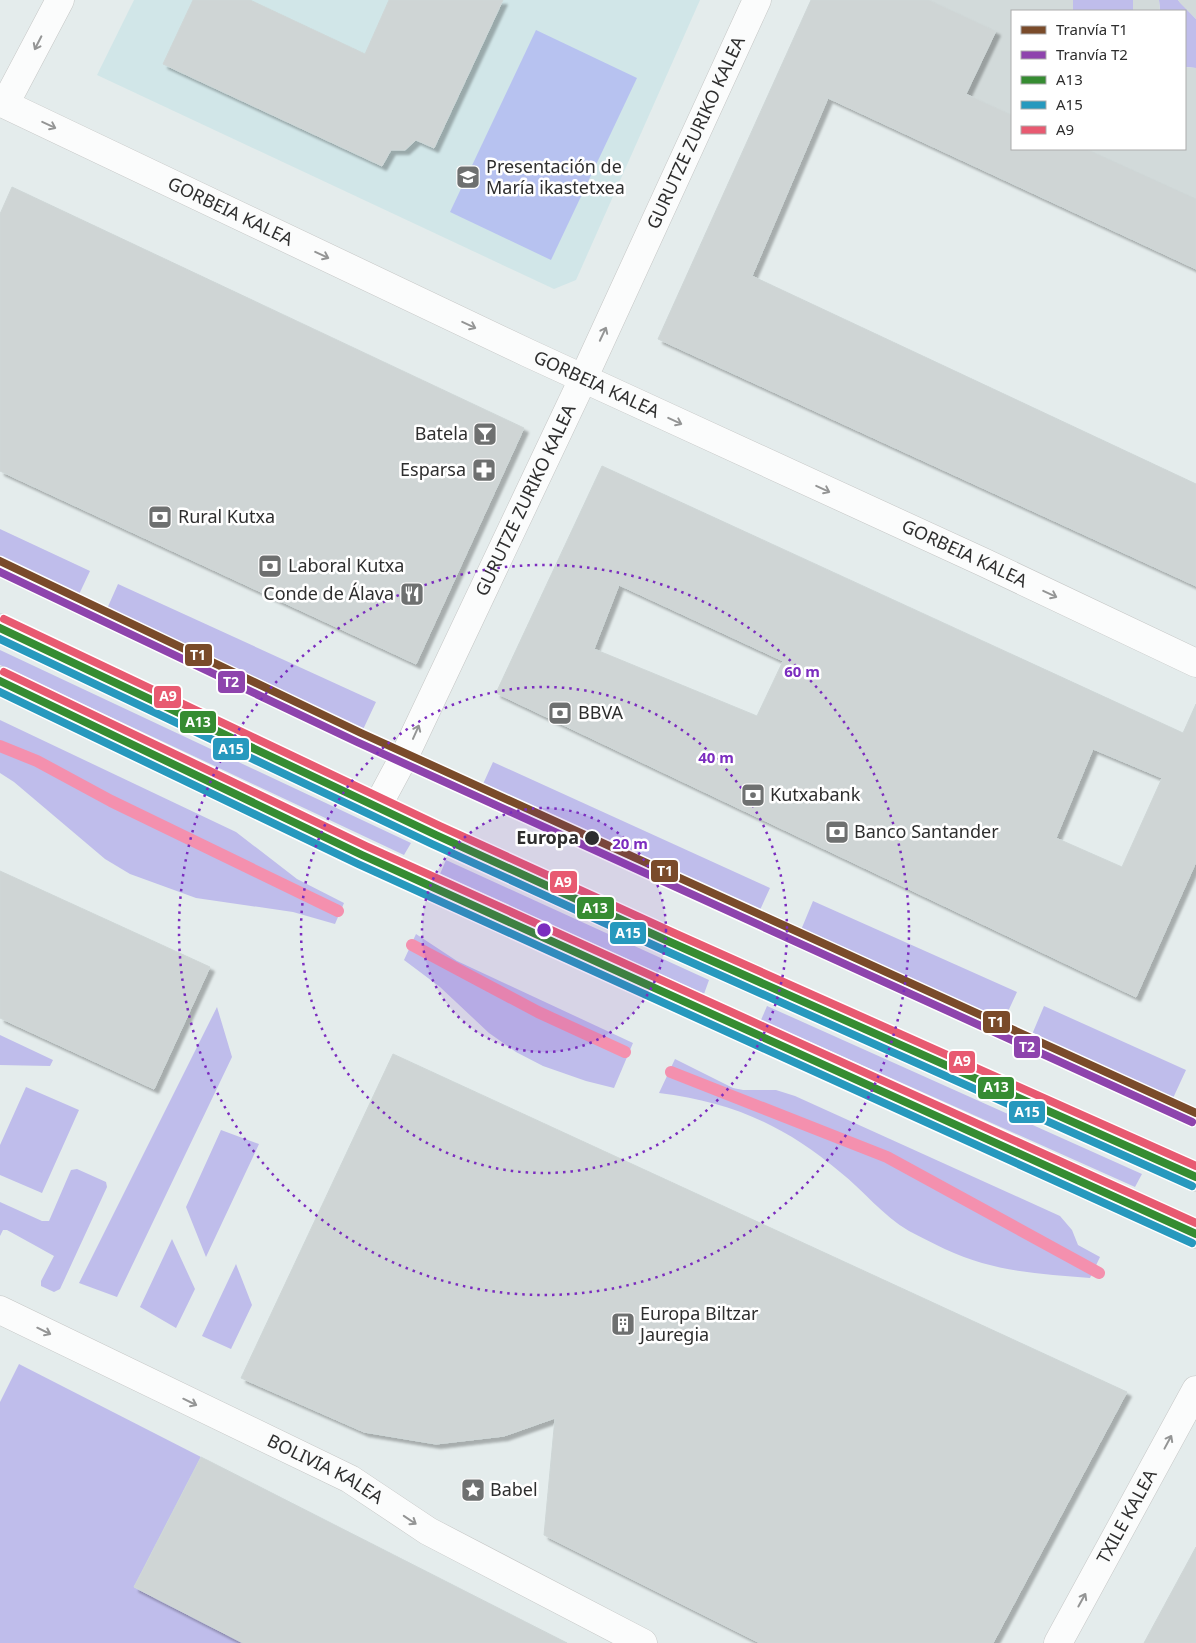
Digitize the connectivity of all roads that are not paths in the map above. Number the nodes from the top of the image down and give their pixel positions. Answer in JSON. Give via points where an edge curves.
{"nodes":[{"id":1,"x":60,"y":0,"type":"edge"},
{"id":2,"x":757,"y":0,"type":"edge"},
{"id":3,"x":2,"y":103,"type":"edge"},
{"id":4,"x":583,"y":378,"type":"junction"},
{"id":5,"x":0,"y":628,"type":"edge"},
{"id":6,"x":1196,"y":663,"type":"edge"},
{"id":7,"x":0,"y":681,"type":"edge"},
{"id":8,"x":377,"y":807,"type":"junction"},
{"id":9,"x":1196,"y":1177,"type":"edge"},
{"id":10,"x":1196,"y":1234,"type":"edge"},
{"id":11,"x":0,"y":1310,"type":"edge"},
{"id":12,"x":1196,"y":1390,"type":"edge"},
{"id":13,"x":643,"y":1643,"type":"edge"},
{"id":14,"x":1058,"y":1643,"type":"edge"}],
"edges":[{"from":1,"to":3,"type":"street","one_way":true},
{"from":4,"to":2,"type":"street","name":"GURUTZE ZURIKO KALEA","one_way":true},
{"from":3,"to":4,"type":"street","name":"GORBEIA KALEA","one_way":true},
{"from":4,"to":6,"type":"street","name":"GORBEIA KALEA","one_way":true},
{"from":8,"to":4,"type":"street","name":"GURUTZE ZURIKO KALEA","one_way":true,"via":[[415,735]]},
{"from":5,"to":8,"type":"main road"},
{"from":7,"to":10,"type":"main road","via":[[362,855]]},
{"from":8,"to":9,"type":"main road"},
{"from":11,"to":13,"type":"street","name":"BOLIVIA KALEA","one_way":true,"via":[[350,1479],[465,1552]]},
{"from":14,"to":12,"type":"street","name":"TXILE KALEA","one_way":true}]}
